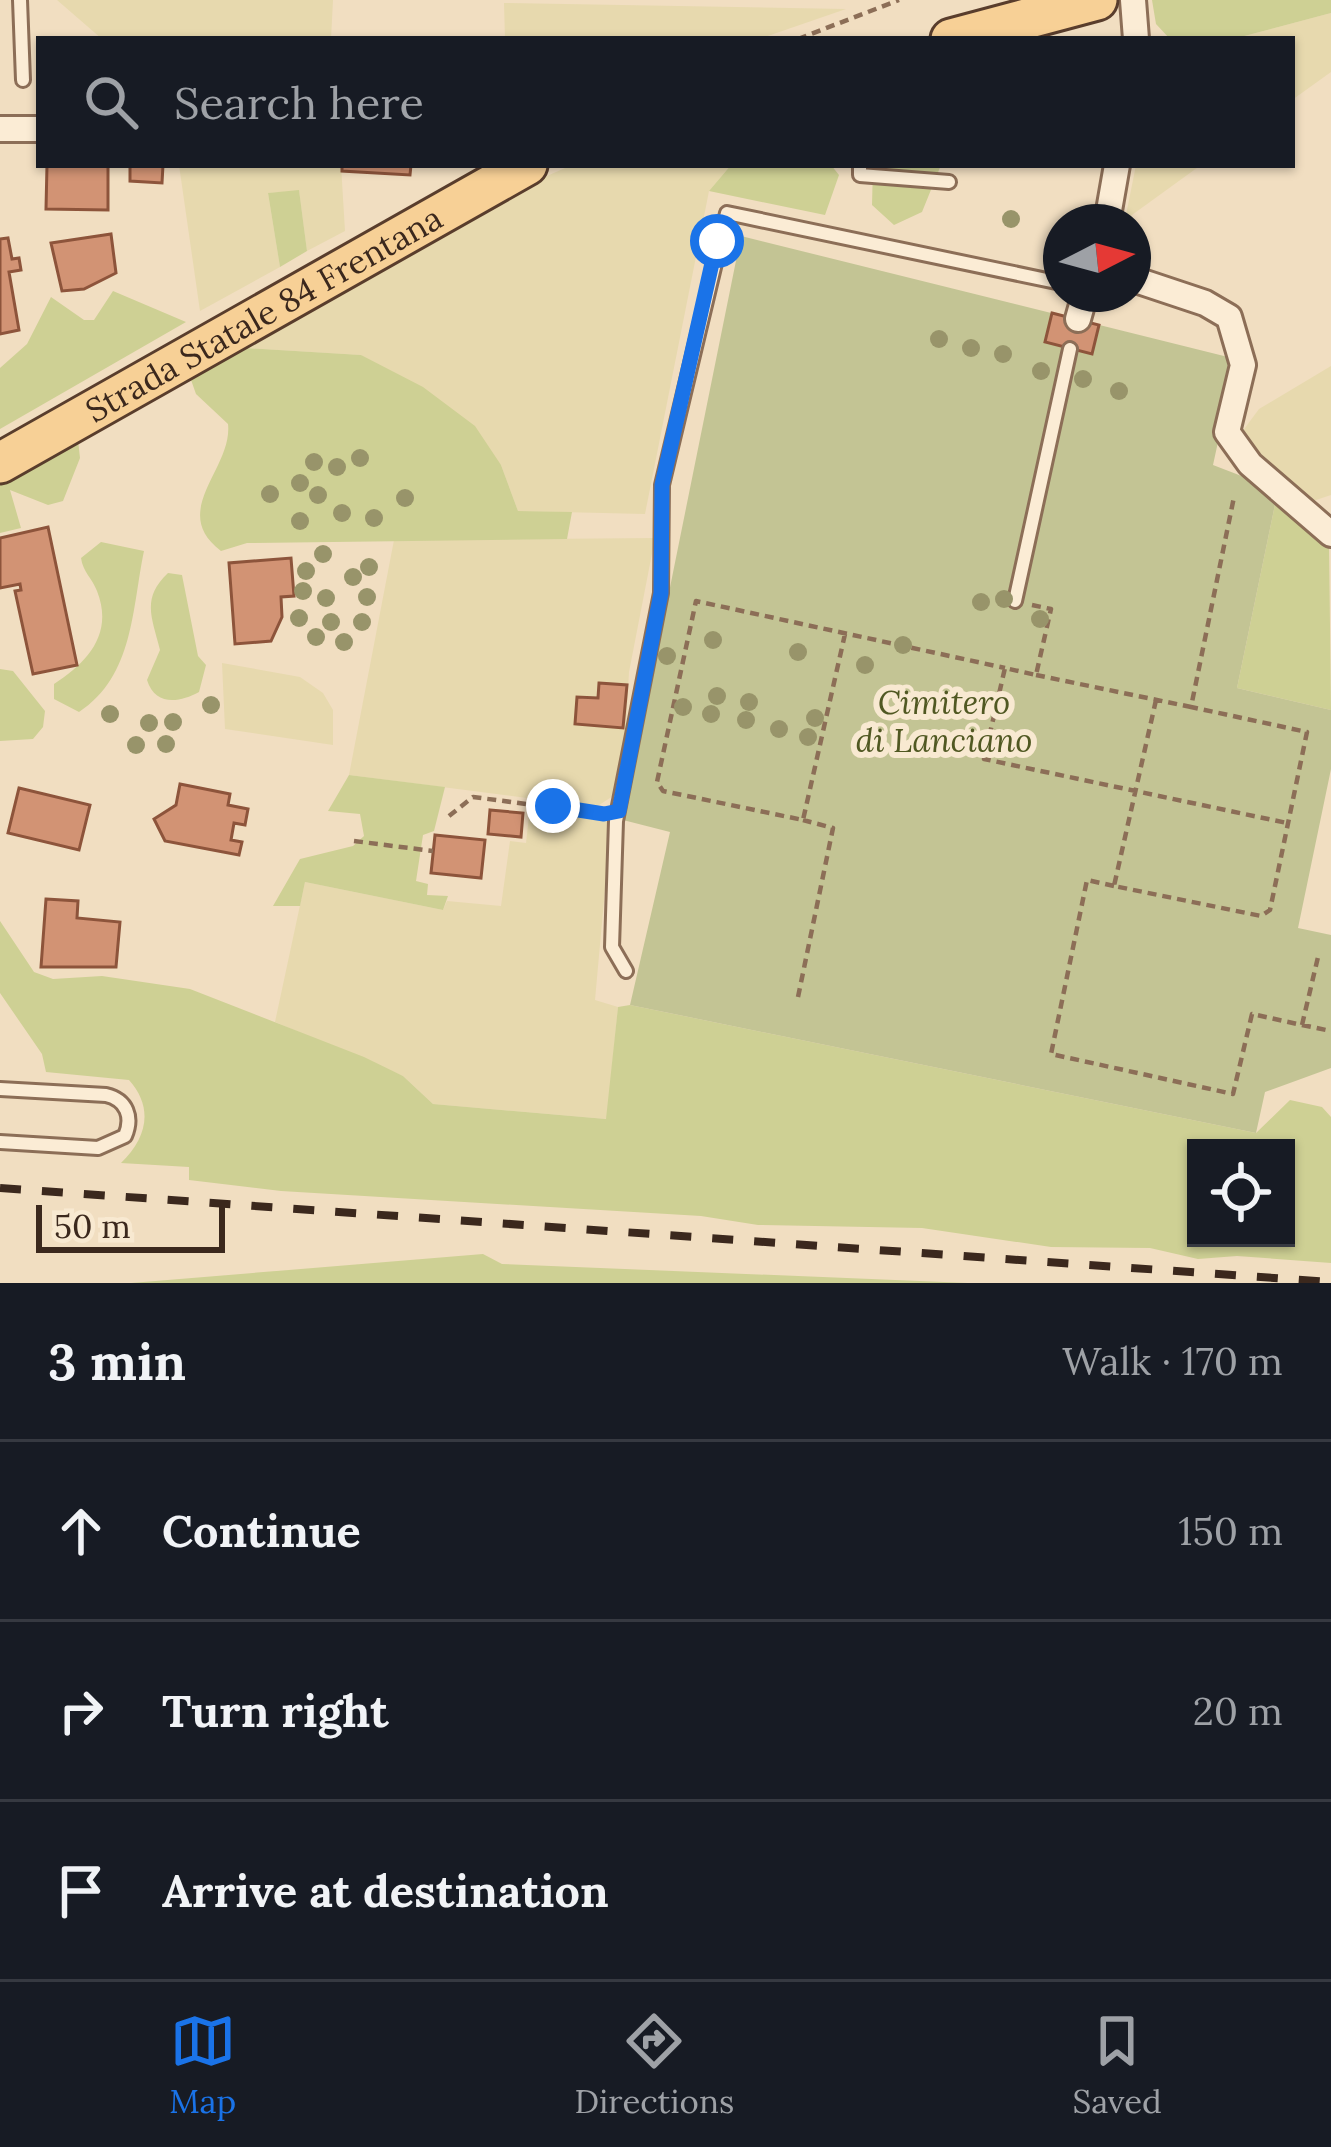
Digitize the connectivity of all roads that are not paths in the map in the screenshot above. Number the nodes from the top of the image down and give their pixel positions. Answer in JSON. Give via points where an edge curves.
{"nodes":[{"id":1,"x":20,"y":0,"type":"edge"},
{"id":2,"x":1097,"y":0,"type":"edge"},
{"id":3,"x":1133,"y":0,"type":"edge"},
{"id":4,"x":963,"y":36,"type":"edge"},
{"id":5,"x":1136,"y":36,"type":"edge"},
{"id":6,"x":23,"y":80,"type":"dead end"},
{"id":7,"x":0,"y":129,"type":"edge"},
{"id":8,"x":36,"y":129,"type":"edge"},
{"id":9,"x":522,"y":168,"type":"edge"},
{"id":10,"x":860,"y":168,"type":"edge"},
{"id":11,"x":1116,"y":168,"type":"edge"},
{"id":12,"x":949,"y":182,"type":"dead end"},
{"id":13,"x":1110,"y":204,"type":"edge"},
{"id":14,"x":1043,"y":280,"type":"edge"},
{"id":15,"x":1151,"y":285,"type":"edge"},
{"id":16,"x":1080,"y":312,"type":"edge"},
{"id":17,"x":1078,"y":319,"type":"dead end"},
{"id":18,"x":1070,"y":349,"type":"dead end"},
{"id":19,"x":0,"y":463,"type":"edge"},
{"id":20,"x":1331,"y":534,"type":"edge"},
{"id":21,"x":1015,"y":601,"type":"road end"},
{"id":22,"x":626,"y":971,"type":"dead end"},
{"id":23,"x":0,"y":1089,"type":"edge"},
{"id":24,"x":0,"y":1142,"type":"edge"}],
"edges":[{"from":1,"to":6,"type":"lane"},
{"from":2,"to":4,"type":"main road"},
{"from":3,"to":5,"type":"street"},
{"from":7,"to":8,"type":"street"},
{"from":9,"to":19,"type":"main road","name":"Strada Statale 84 Frentana"},
{"from":10,"to":12,"type":"lane","via":[[860,175]]},
{"from":11,"to":13,"type":"street"},
{"from":14,"to":22,"type":"lane","via":[[727,213],[662,485],[661,593],[619,811],[612,946]]},
{"from":15,"to":20,"type":"street","via":[[1229,317],[1243,365],[1227,432],[1250,464]]},
{"from":16,"to":17,"type":"street"},
{"from":18,"to":21,"type":"lane"},
{"from":23,"to":24,"type":"lane","via":[[106,1095],[121,1101],[129,1118],[125,1136],[109,1147]]}]}
